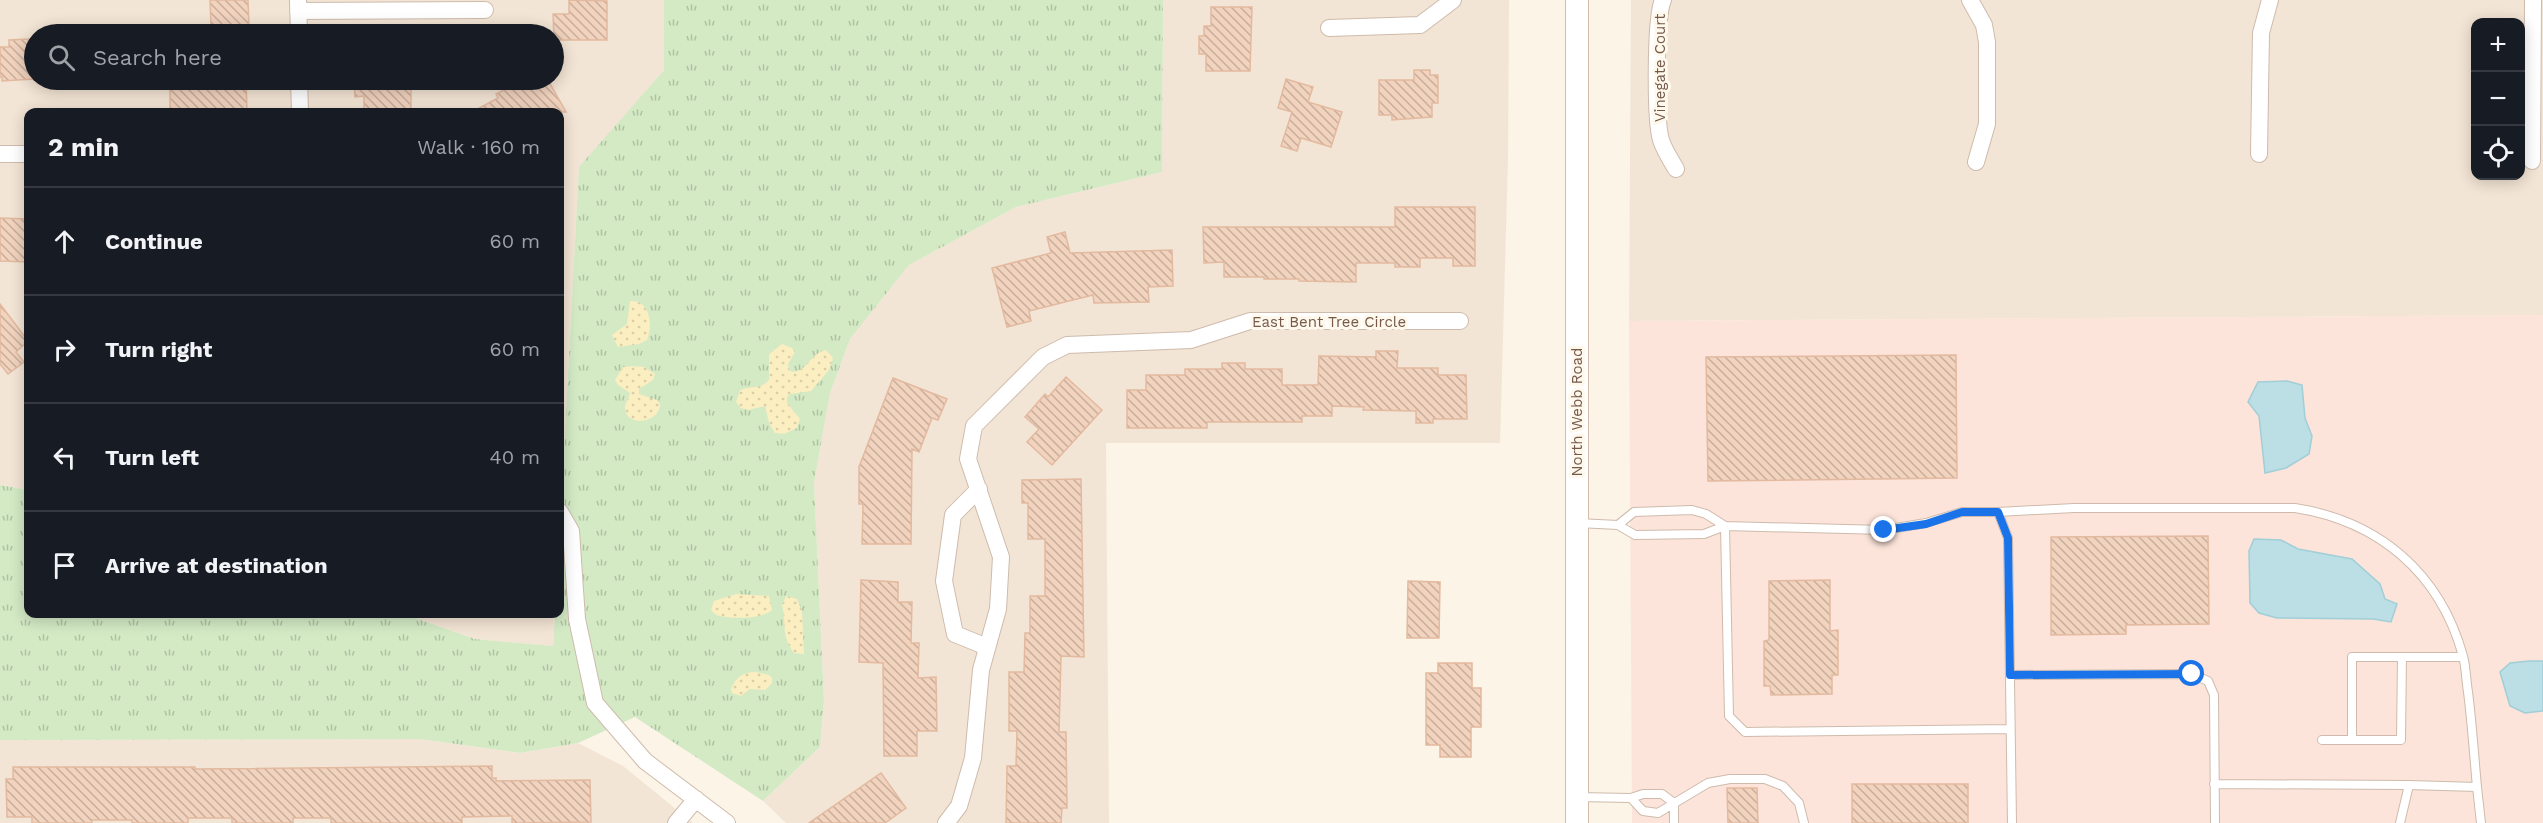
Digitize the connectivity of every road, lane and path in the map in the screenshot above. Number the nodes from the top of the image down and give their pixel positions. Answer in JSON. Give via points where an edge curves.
{"nodes":[{"id":1,"x":1453,"y":0,"type":"edge"},
{"id":2,"x":1577,"y":0,"type":"edge"},
{"id":3,"x":1663,"y":0,"type":"edge"},
{"id":4,"x":1970,"y":0,"type":"edge"},
{"id":5,"x":2270,"y":0,"type":"edge"},
{"id":6,"x":2533,"y":0,"type":"edge"},
{"id":7,"x":298,"y":6,"type":"edge"},
{"id":8,"x":485,"y":10,"type":"dead end"},
{"id":9,"x":299,"y":24,"type":"edge"},
{"id":10,"x":1329,"y":28,"type":"dead end"},
{"id":11,"x":299,"y":90,"type":"edge"},
{"id":12,"x":300,"y":108,"type":"edge"},
{"id":13,"x":24,"y":153,"type":"edge"},
{"id":14,"x":0,"y":154,"type":"edge"},
{"id":15,"x":2259,"y":154,"type":"dead end"},
{"id":16,"x":2532,"y":161,"type":"dead end"},
{"id":17,"x":1976,"y":162,"type":"dead end"},
{"id":18,"x":1676,"y":169,"type":"dead end"},
{"id":19,"x":1460,"y":321,"type":"dead end"},
{"id":20,"x":980,"y":489,"type":"junction"},
{"id":21,"x":1998,"y":512,"type":"junction"},
{"id":22,"x":564,"y":519,"type":"edge"},
{"id":23,"x":1577,"y":524,"type":"junction"},
{"id":24,"x":1617,"y":525,"type":"junction"},
{"id":25,"x":1725,"y":526,"type":"junction"},
{"id":26,"x":987,"y":647,"type":"junction"},
{"id":27,"x":2402,"y":657,"type":"junction"},
{"id":28,"x":2463,"y":657,"type":"junction"},
{"id":29,"x":2010,"y":675,"type":"junction"},
{"id":30,"x":2010,"y":729,"type":"junction"},
{"id":31,"x":2322,"y":740,"type":"dead end"},
{"id":32,"x":2352,"y":740,"type":"junction"},
{"id":33,"x":2214,"y":784,"type":"junction"},
{"id":34,"x":2409,"y":785,"type":"junction"},
{"id":35,"x":2477,"y":787,"type":"junction"},
{"id":36,"x":1577,"y":796,"type":"junction"},
{"id":37,"x":1632,"y":798,"type":"junction"},
{"id":38,"x":696,"y":799,"type":"junction"},
{"id":39,"x":1674,"y":803,"type":"junction"},
{"id":40,"x":676,"y":823,"type":"edge"},
{"id":41,"x":727,"y":823,"type":"edge"},
{"id":42,"x":946,"y":823,"type":"edge"},
{"id":43,"x":1577,"y":823,"type":"edge"},
{"id":44,"x":1674,"y":823,"type":"edge"},
{"id":45,"x":1804,"y":823,"type":"edge"},
{"id":46,"x":2012,"y":823,"type":"edge"},
{"id":47,"x":2215,"y":823,"type":"edge"},
{"id":48,"x":2400,"y":823,"type":"edge"},
{"id":49,"x":2481,"y":823,"type":"edge"}],
"edges":[{"from":1,"to":10,"type":"street","via":[[1420,26]]},
{"from":2,"to":23,"type":"main road","name":"North Webb Road"},
{"from":3,"to":18,"type":"street","name":"Vinegate Court","via":[[1658,114],[1661,141]]},
{"from":4,"to":17,"type":"street","via":[[1984,25],[1987,42],[1987,124]]},
{"from":5,"to":15,"type":"street","via":[[2261,33]]},
{"from":6,"to":16,"type":"street"},
{"from":7,"to":8,"type":"street"},
{"from":7,"to":9,"type":"street"},
{"from":11,"to":12,"type":"street"},
{"from":13,"to":14,"type":"street"},
{"from":19,"to":20,"type":"street","name":"East Bent Tree Circle","via":[[1250,321],[1191,340],[1067,345],[1043,357],[974,426],[968,459]]},
{"from":20,"to":26,"type":"street","name":"East Bent Tree Circle","via":[[1001,557],[998,609]]},
{"from":20,"to":26,"type":"street","via":[[953,515],[944,580],[955,634]]},
{"from":21,"to":25,"type":"lane","via":[[1962,512],[1926,524],[1884,530]]},
{"from":21,"to":28,"type":"lane","via":[[2295,508],[2325,513],[2374,536],[2420,572],[2447,615]]},
{"from":21,"to":29,"type":"lane","via":[[2008,538]]},
{"from":22,"to":38,"type":"street","via":[[571,531],[577,619],[595,703],[645,761]]},
{"from":23,"to":24,"type":"lane"},
{"from":23,"to":36,"type":"main road","name":"North Webb Road"},
{"from":24,"to":25,"type":"lane","via":[[1635,535],[1704,534]]},
{"from":24,"to":25,"type":"lane","via":[[1634,512],[1692,510]]},
{"from":25,"to":30,"type":"lane","via":[[1729,716],[1745,732]]},
{"from":26,"to":42,"type":"street","name":"East Bent Tree Circle","via":[[981,670],[973,758],[959,806]]},
{"from":27,"to":28,"type":"lane"},
{"from":27,"to":32,"type":"lane","via":[[2401,740]]},
{"from":27,"to":32,"type":"lane","via":[[2352,657]]},
{"from":28,"to":35,"type":"lane"},
{"from":29,"to":30,"type":"lane"},
{"from":29,"to":33,"type":"lane","via":[[2192,674],[2208,681],[2214,695]]},
{"from":30,"to":46,"type":"lane"},
{"from":31,"to":32,"type":"lane"},
{"from":33,"to":34,"type":"lane"},
{"from":33,"to":47,"type":"lane"},
{"from":34,"to":35,"type":"lane"},
{"from":34,"to":48,"type":"lane"},
{"from":35,"to":49,"type":"lane"},
{"from":36,"to":37,"type":"lane"},
{"from":36,"to":43,"type":"main road","name":"North Webb Road"},
{"from":37,"to":39,"type":"lane","via":[[1662,794]]},
{"from":37,"to":39,"type":"lane","via":[[1642,811],[1658,813]]},
{"from":38,"to":40,"type":"street"},
{"from":38,"to":41,"type":"street"},
{"from":39,"to":44,"type":"lane"},
{"from":39,"to":45,"type":"lane","via":[[1708,783],[1765,779],[1783,786],[1799,803]]}]}
